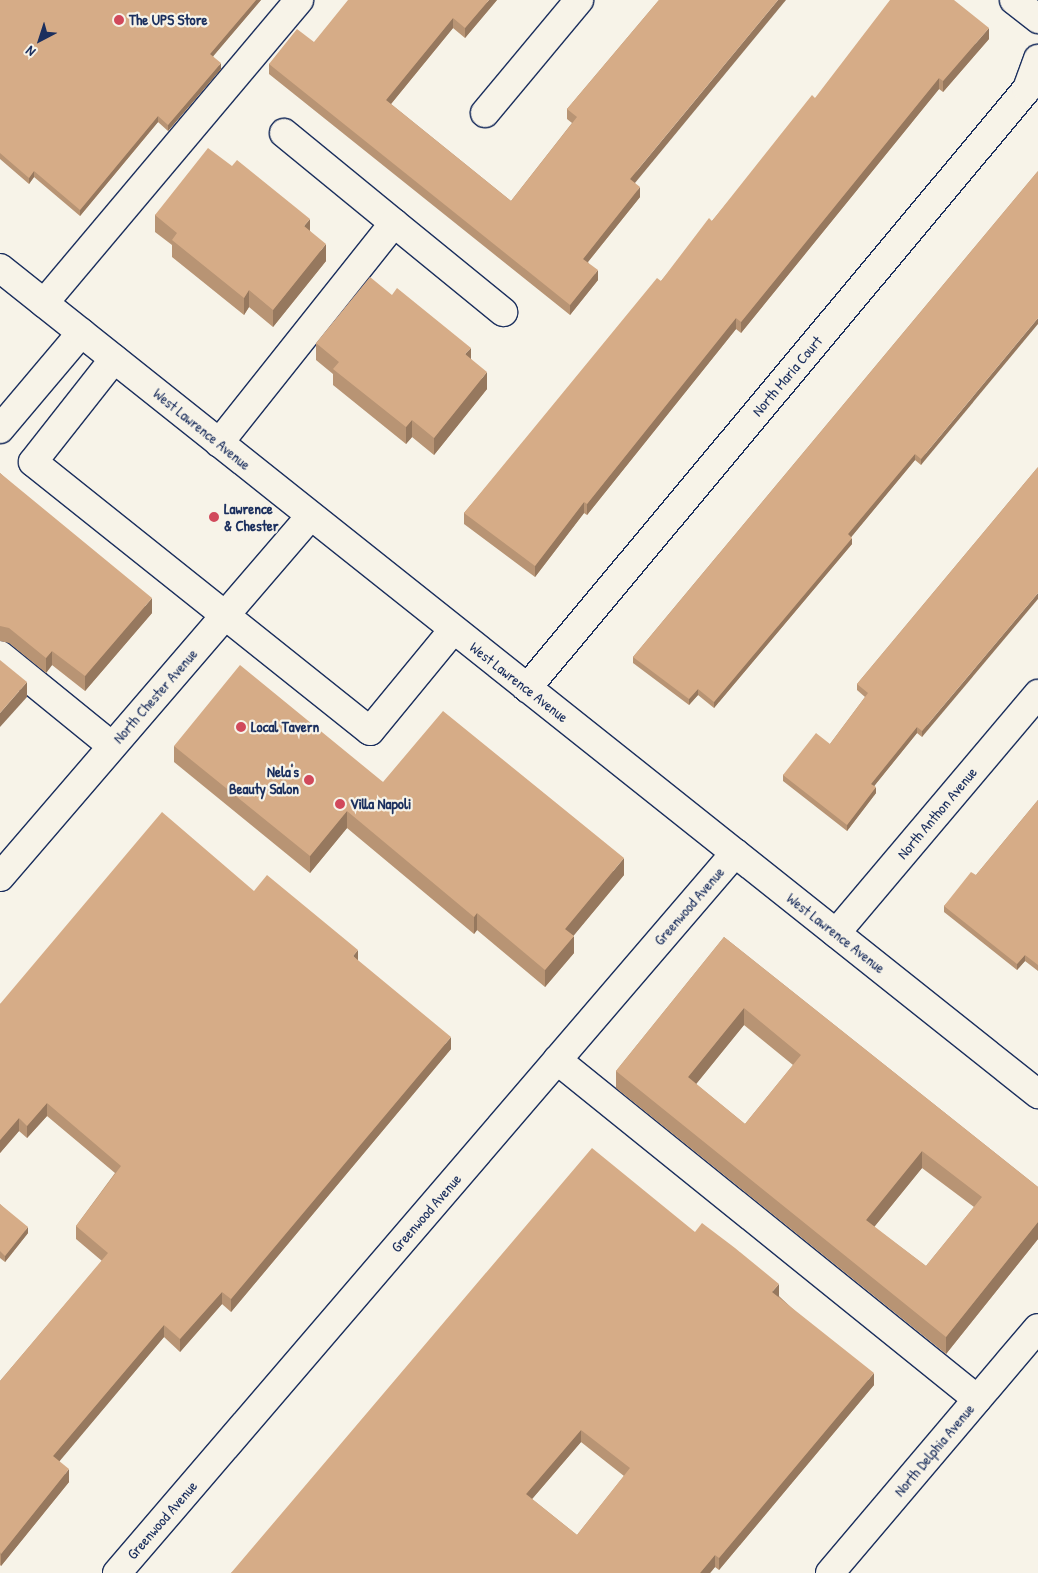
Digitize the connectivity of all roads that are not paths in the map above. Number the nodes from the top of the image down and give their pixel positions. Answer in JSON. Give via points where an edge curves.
{"nodes":[{"id":1,"x":300,"y":0,"type":"edge"},
{"id":2,"x":579,"y":0,"type":"edge"},
{"id":3,"x":1014,"y":0,"type":"edge"},
{"id":4,"x":1038,"y":19,"type":"edge"},
{"id":5,"x":1038,"y":59,"type":"edge"},
{"id":6,"x":485,"y":114,"type":"dead end"},
{"id":7,"x":284,"y":133,"type":"dead end"},
{"id":8,"x":394,"y":223,"type":"junction"},
{"id":9,"x":0,"y":268,"type":"edge"},
{"id":10,"x":44,"y":303,"type":"junction"},
{"id":11,"x":503,"y":312,"type":"dead end"},
{"id":12,"x":81,"y":332,"type":"junction"},
{"id":13,"x":114,"y":359,"type":"junction"},
{"id":14,"x":0,"y":429,"type":"edge"},
{"id":15,"x":219,"y":443,"type":"junction"},
{"id":16,"x":310,"y":516,"type":"junction"},
{"id":17,"x":226,"y":613,"type":"junction"},
{"id":18,"x":453,"y":630,"type":"junction"},
{"id":19,"x":0,"y":656,"type":"edge"},
{"id":20,"x":527,"y":688,"type":"junction"},
{"id":21,"x":1038,"y":694,"type":"edge"},
{"id":22,"x":112,"y":746,"type":"junction"},
{"id":23,"x":735,"y":853,"type":"junction"},
{"id":24,"x":0,"y":877,"type":"edge"},
{"id":25,"x":836,"y":933,"type":"junction"},
{"id":26,"x":557,"y":1060,"type":"junction"},
{"id":27,"x":1038,"y":1094,"type":"edge"},
{"id":28,"x":1038,"y":1328,"type":"edge"},
{"id":29,"x":977,"y":1399,"type":"junction"},
{"id":30,"x":117,"y":1573,"type":"edge"},
{"id":31,"x":830,"y":1573,"type":"edge"}],
"edges":[{"from":1,"to":10,"type":"street"},
{"from":2,"to":6,"type":"street"},
{"from":3,"to":4,"type":"street"},
{"from":5,"to":20,"type":"street","name":"North Maria Court","via":[[1027,89]]},
{"from":7,"to":8,"type":"street"},
{"from":8,"to":11,"type":"street"},
{"from":8,"to":15,"type":"street"},
{"from":9,"to":10,"type":"street","name":"West Lawrence Avenue"},
{"from":10,"to":12,"type":"street","name":"West Lawrence Avenue"},
{"from":12,"to":13,"type":"street","name":"West Lawrence Avenue"},
{"from":12,"to":14,"type":"street"},
{"from":13,"to":15,"type":"street","name":"West Lawrence Avenue"},
{"from":13,"to":17,"type":"street","via":[[33,462]]},
{"from":15,"to":16,"type":"street","name":"West Lawrence Avenue"},
{"from":16,"to":17,"type":"street","name":"North Chester Avenue"},
{"from":16,"to":18,"type":"street","name":"West Lawrence Avenue"},
{"from":17,"to":18,"type":"street","via":[[370,731]]},
{"from":17,"to":22,"type":"street","name":"North Chester Avenue"},
{"from":18,"to":20,"type":"street","name":"West Lawrence Avenue"},
{"from":19,"to":22,"type":"street"},
{"from":20,"to":23,"type":"street","name":"West Lawrence Avenue"},
{"from":21,"to":25,"type":"street","name":"North Anthon Avenue"},
{"from":22,"to":24,"type":"street","name":"North Chester Avenue"},
{"from":23,"to":25,"type":"street","name":"West Lawrence Avenue"},
{"from":23,"to":26,"type":"street","name":"Greenwood Avenue"},
{"from":25,"to":27,"type":"street","name":"West Lawrence Avenue"},
{"from":26,"to":29,"type":"street"},
{"from":26,"to":30,"type":"street","name":"Greenwood Avenue"},
{"from":28,"to":29,"type":"street","name":"North Delphia Avenue"},
{"from":29,"to":31,"type":"street","name":"North Delphia Avenue"}]}
